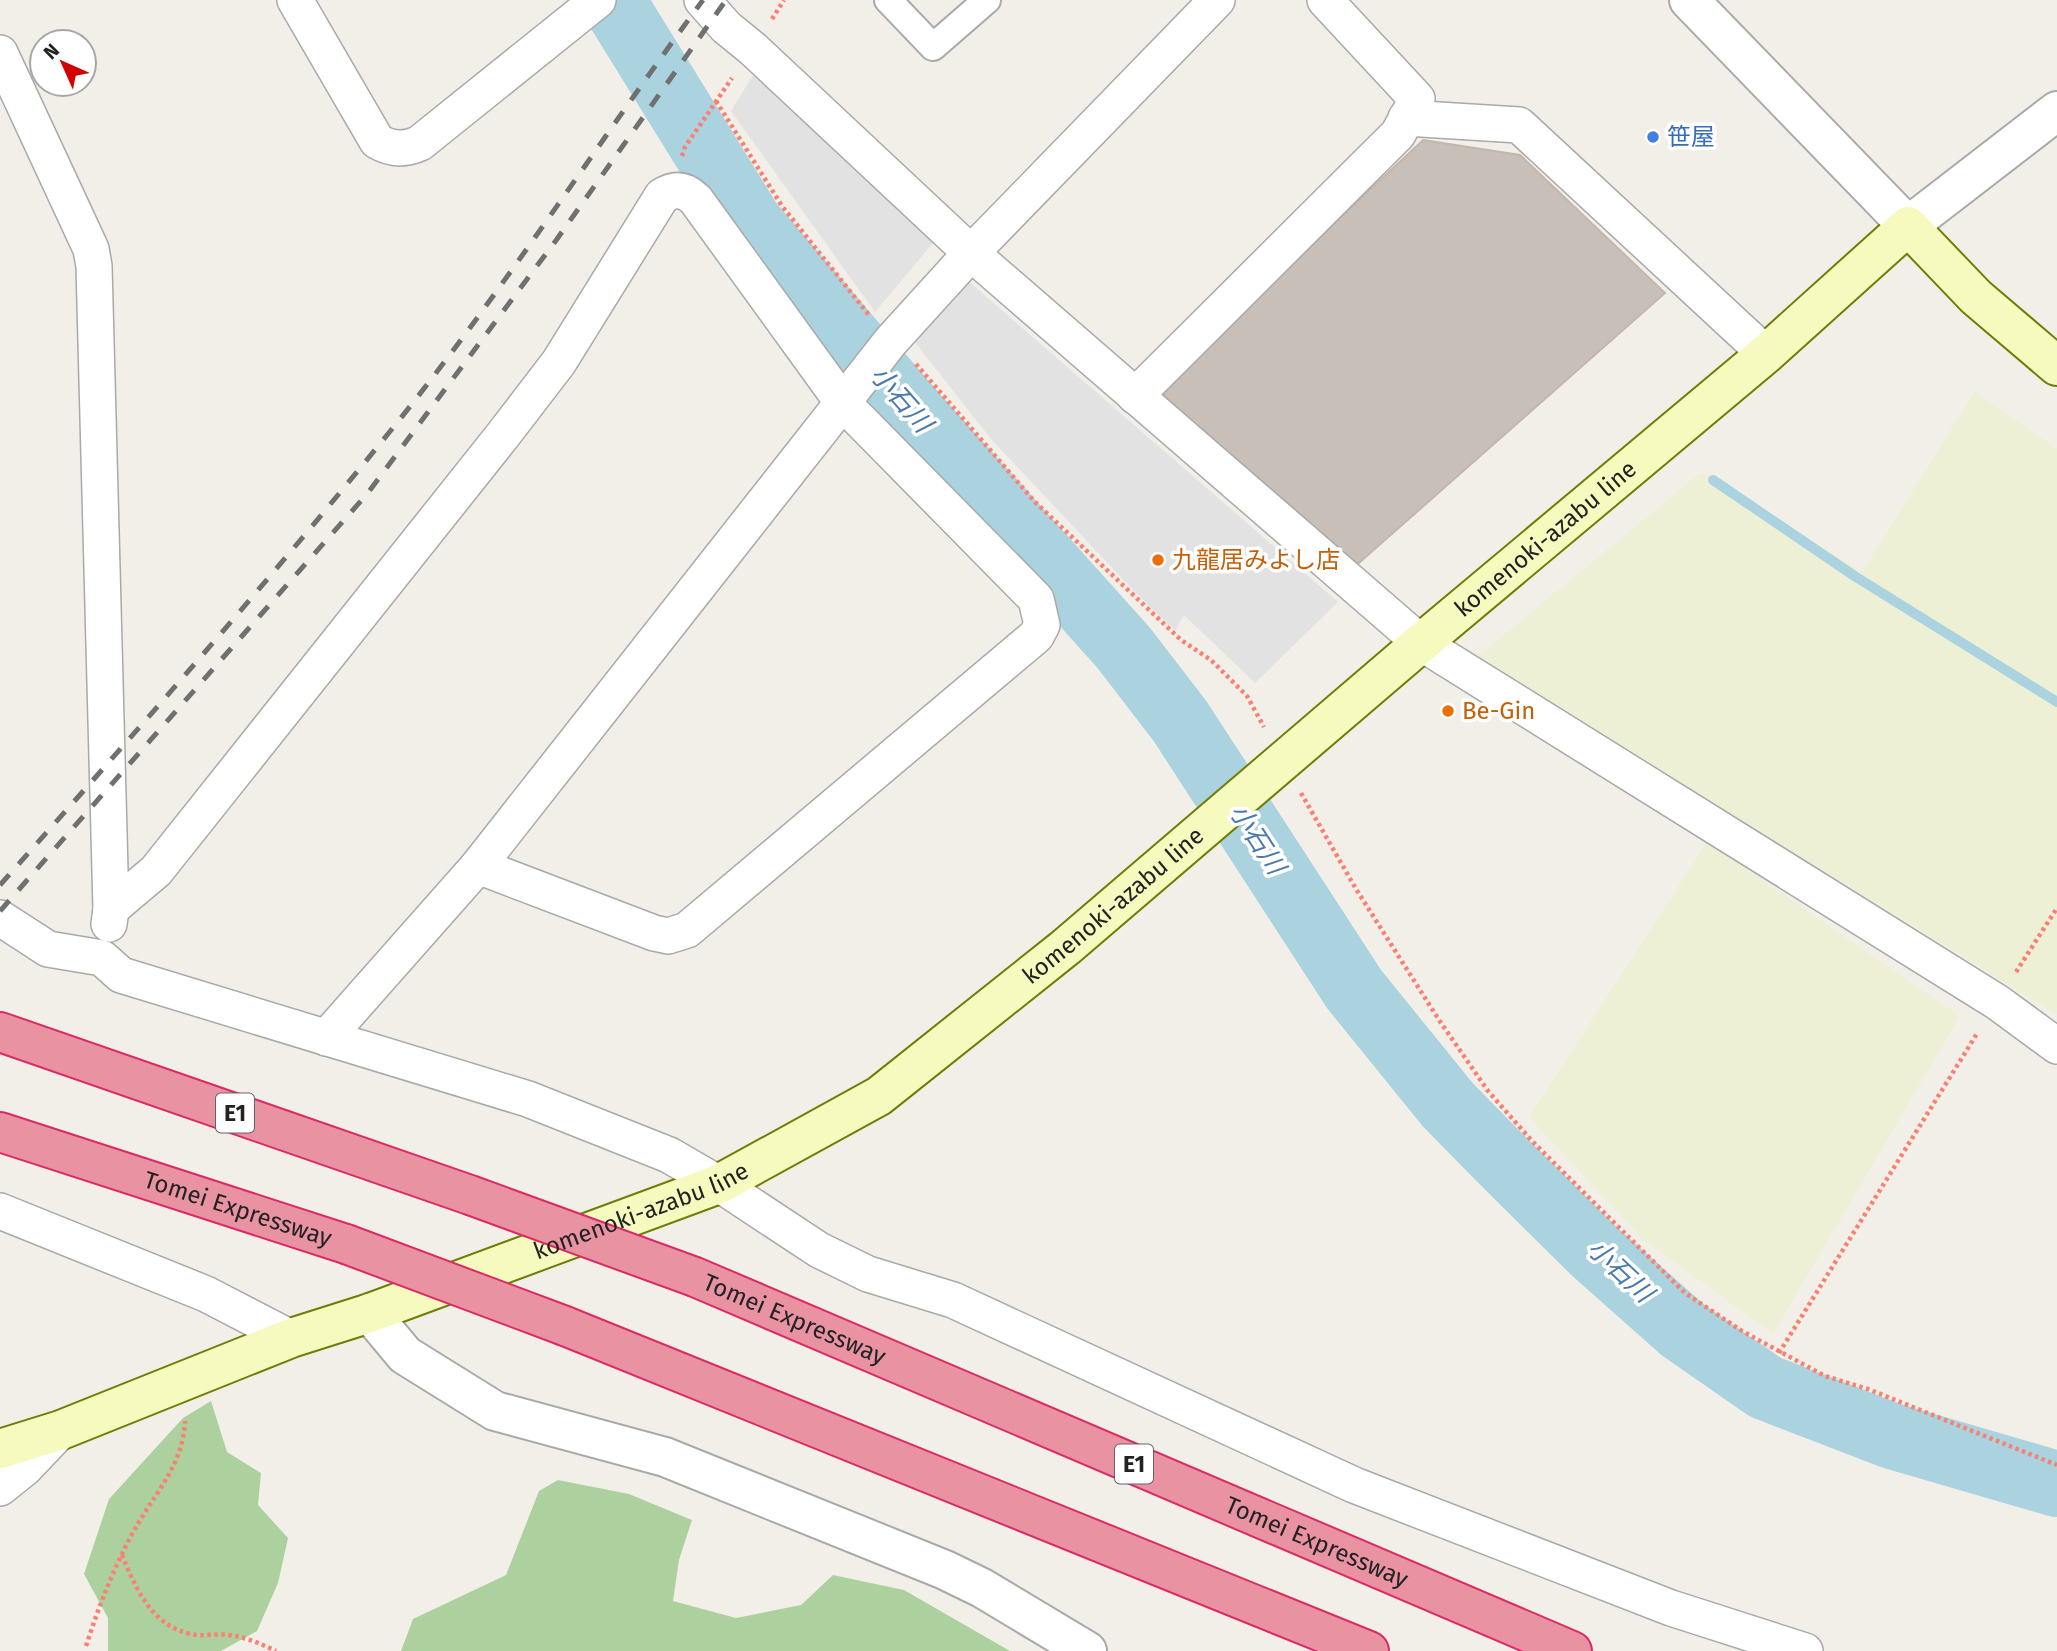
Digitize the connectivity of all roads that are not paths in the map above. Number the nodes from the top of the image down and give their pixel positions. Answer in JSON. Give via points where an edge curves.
{"nodes":[{"id":1,"x":295,"y":0,"type":"edge"},
{"id":2,"x":702,"y":0,"type":"edge"},
{"id":3,"x":888,"y":0,"type":"edge"},
{"id":4,"x":986,"y":0,"type":"edge"},
{"id":5,"x":1217,"y":0,"type":"edge"},
{"id":6,"x":1325,"y":0,"type":"edge"},
{"id":7,"x":1689,"y":0,"type":"edge"},
{"id":8,"x":588,"y":3,"type":"edge"},
{"id":9,"x":0,"y":53,"type":"edge"},
{"id":10,"x":2057,"y":111,"type":"edge"},
{"id":11,"x":1406,"y":118,"type":"junction"},
{"id":12,"x":1908,"y":226,"type":"junction"},
{"id":13,"x":971,"y":253,"type":"junction"},
{"id":14,"x":1766,"y":354,"type":"junction"},
{"id":15,"x":2057,"y":366,"type":"edge"},
{"id":16,"x":1135,"y":396,"type":"junction"},
{"id":17,"x":843,"y":403,"type":"junction"},
{"id":18,"x":1421,"y":643,"type":"junction"},
{"id":19,"x":478,"y":866,"type":"junction"},
{"id":20,"x":111,"y":909,"type":"junction"},
{"id":21,"x":0,"y":918,"type":"edge"},
{"id":22,"x":103,"y":958,"type":"junction"},
{"id":23,"x":0,"y":1032,"type":"edge"},
{"id":24,"x":326,"y":1038,"type":"junction"},
{"id":25,"x":2057,"y":1046,"type":"edge"},
{"id":26,"x":0,"y":1132,"type":"edge"},
{"id":27,"x":719,"y":1184,"type":"junction"},
{"id":28,"x":0,"y":1211,"type":"edge"},
{"id":29,"x":370,"y":1313,"type":"junction"},
{"id":30,"x":291,"y":1338,"type":"junction"},
{"id":31,"x":61,"y":1430,"type":"junction"},
{"id":32,"x":0,"y":1449,"type":"edge"},
{"id":33,"x":0,"y":1488,"type":"edge"},
{"id":34,"x":1087,"y":1651,"type":"edge"},
{"id":35,"x":1369,"y":1651,"type":"edge"},
{"id":36,"x":1572,"y":1651,"type":"edge"},
{"id":37,"x":1805,"y":1651,"type":"edge"}],
"edges":[{"from":1,"to":8,"type":"street","via":[[377,141],[407,149]]},
{"from":2,"to":13,"type":"street"},
{"from":3,"to":4,"type":"street","via":[[933,47]]},
{"from":5,"to":13,"type":"street"},
{"from":6,"to":11,"type":"street","via":[[1417,99]]},
{"from":7,"to":12,"type":"street"},
{"from":9,"to":20,"type":"street","via":[[91,249],[94,266]]},
{"from":10,"to":12,"type":"street"},
{"from":11,"to":14,"type":"street","via":[[1519,125]]},
{"from":11,"to":16,"type":"street","via":[[1398,134]]},
{"from":12,"to":14,"type":"main road","name":"komenoki-azabu line"},
{"from":12,"to":15,"type":"main road","via":[[1976,297]]},
{"from":13,"to":16,"type":"street"},
{"from":13,"to":17,"type":"street","via":[[891,341]]},
{"from":14,"to":18,"type":"main road","name":"komenoki-azabu line"},
{"from":16,"to":18,"type":"street"},
{"from":17,"to":19,"type":"street"},
{"from":17,"to":19,"type":"street","via":[[1036,599],[1042,625],[1036,636],[687,930],[668,936],[654,933]]},
{"from":17,"to":20,"type":"street","via":[[690,193],[672,190],[662,196],[559,362],[511,425],[156,871]]},
{"from":18,"to":25,"type":"street","via":[[1997,1002]]},
{"from":18,"to":27,"type":"main road","name":"komenoki-azabu line","via":[[1066,947],[879,1096]]},
{"from":19,"to":24,"type":"street"},
{"from":20,"to":22,"type":"street"},
{"from":21,"to":22,"type":"street","via":[[48,949]]},
{"from":22,"to":24,"type":"street","via":[[121,975]]},
{"from":23,"to":36,"type":"highway","name":"Tomei Expressway","number":"E1","bridge":true,"via":[[695,1277]]},
{"from":24,"to":27,"type":"street","via":[[528,1099],[669,1155]]},
{"from":26,"to":35,"type":"highway","name":"Tomei Expressway","bridge":true,"via":[[346,1244],[565,1326]]},
{"from":27,"to":29,"type":"main road","name":"komenoki-azabu line"},
{"from":27,"to":37,"type":"street","via":[[818,1250],[856,1268],[953,1300],[1354,1485],[1671,1608]]},
{"from":28,"to":30,"type":"street","via":[[206,1294]]},
{"from":29,"to":30,"type":"main road","name":"komenoki-azabu line"},
{"from":29,"to":34,"type":"street","via":[[405,1355],[495,1411],[665,1458],[945,1570]]},
{"from":30,"to":31,"type":"main road","name":"komenoki-azabu line"},
{"from":31,"to":32,"type":"main road","name":"komenoki-azabu line"},
{"from":31,"to":33,"type":"street"}]}
